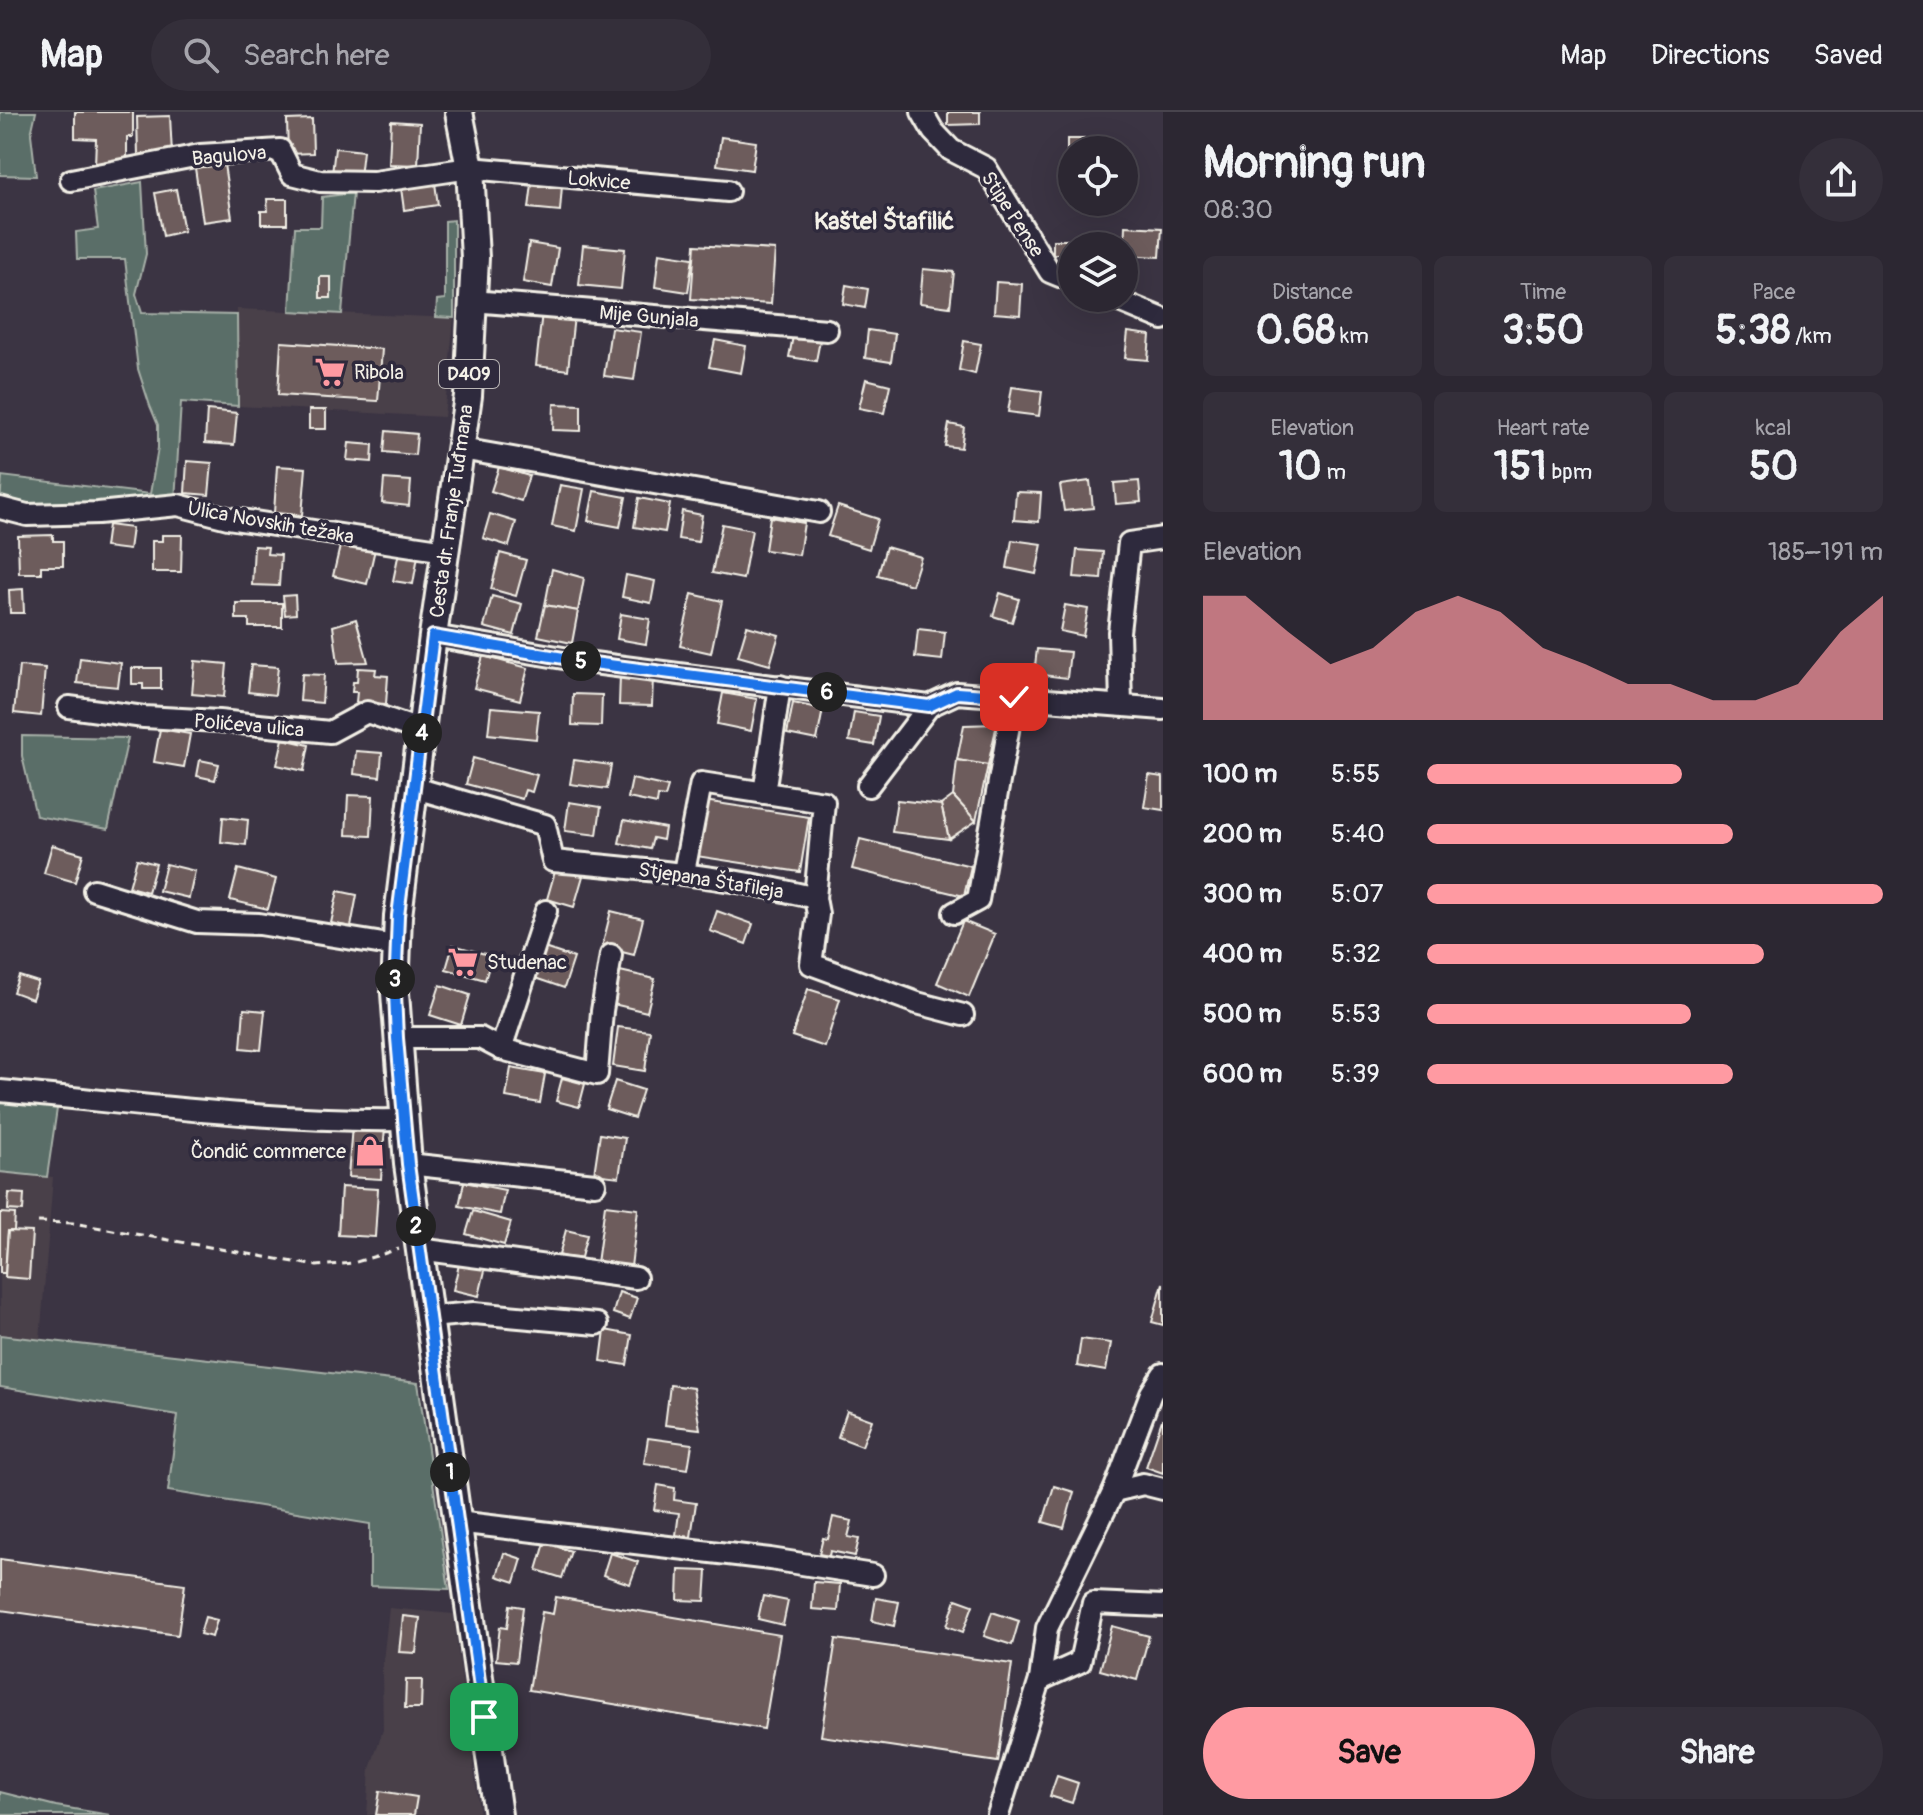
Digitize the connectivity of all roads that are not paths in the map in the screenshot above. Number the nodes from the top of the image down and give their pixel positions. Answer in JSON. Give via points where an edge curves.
{"nodes":[{"id":1,"x":459,"y":112,"type":"edge"},
{"id":2,"x":922,"y":112,"type":"edge"},
{"id":3,"x":470,"y":168,"type":"junction"},
{"id":4,"x":71,"y":180,"type":"dead end"},
{"id":5,"x":728,"y":191,"type":"dead end"},
{"id":6,"x":1058,"y":275,"type":"edge"},
{"id":7,"x":472,"y":301,"type":"junction"},
{"id":8,"x":1138,"y":309,"type":"edge"},
{"id":9,"x":1163,"y":319,"type":"edge"},
{"id":10,"x":827,"y":330,"type":"dead end"},
{"id":11,"x":461,"y":449,"type":"junction"},
{"id":12,"x":0,"y":508,"type":"edge"},
{"id":13,"x":819,"y":512,"type":"dead end"},
{"id":14,"x":1163,"y":538,"type":"edge"},
{"id":15,"x":446,"y":551,"type":"junction"},
{"id":16,"x":433,"y":636,"type":"junction"},
{"id":17,"x":780,"y":686,"type":"junction"},
{"id":18,"x":1014,"y":697,"type":"junction"},
{"id":19,"x":1121,"y":704,"type":"junction"},
{"id":20,"x":929,"y":706,"type":"junction"},
{"id":21,"x":69,"y":707,"type":"dead end"},
{"id":22,"x":1163,"y":709,"type":"edge"},
{"id":23,"x":422,"y":731,"type":"junction"},
{"id":24,"x":868,"y":786,"type":"dead end"},
{"id":25,"x":415,"y":788,"type":"junction"},
{"id":26,"x":764,"y":793,"type":"junction"},
{"id":27,"x":684,"y":872,"type":"junction"},
{"id":28,"x":94,"y":890,"type":"dead end"},
{"id":29,"x":815,"y":898,"type":"junction"},
{"id":30,"x":546,"y":911,"type":"dead end"},
{"id":31,"x":954,"y":913,"type":"dead end"},
{"id":32,"x":396,"y":946,"type":"junction"},
{"id":33,"x":611,"y":955,"type":"dead end"},
{"id":34,"x":963,"y":1015,"type":"dead end"},
{"id":35,"x":397,"y":1038,"type":"junction"},
{"id":36,"x":501,"y":1049,"type":"junction"},
{"id":37,"x":0,"y":1091,"type":"edge"},
{"id":38,"x":402,"y":1120,"type":"junction"},
{"id":39,"x":408,"y":1164,"type":"junction"},
{"id":40,"x":595,"y":1184,"type":"dead end"},
{"id":41,"x":419,"y":1246,"type":"junction"},
{"id":42,"x":636,"y":1278,"type":"dead end"},
{"id":43,"x":429,"y":1317,"type":"junction"},
{"id":44,"x":597,"y":1324,"type":"dead end"},
{"id":45,"x":1163,"y":1374,"type":"edge"},
{"id":46,"x":1163,"y":1489,"type":"edge"},
{"id":47,"x":1114,"y":1491,"type":"junction"},
{"id":48,"x":457,"y":1522,"type":"junction"},
{"id":49,"x":873,"y":1575,"type":"dead end"},
{"id":50,"x":1163,"y":1606,"type":"edge"},
{"id":51,"x":1040,"y":1680,"type":"junction"},
{"id":52,"x":498,"y":1815,"type":"edge"},
{"id":53,"x":998,"y":1815,"type":"edge"}],
"edges":[{"from":1,"to":3,"type":"main road","name":"Cesta dr. Franje Tuđmana","number":"D409"},
{"from":2,"to":6,"type":"street","name":"Stipe Pense","via":[[951,150],[986,168],[1050,272]]},
{"from":3,"to":4,"type":"street","name":"Bagulova","via":[[374,182],[320,181],[292,174],[280,150],[200,155]]},
{"from":3,"to":5,"type":"street","name":"Lokvice"},
{"from":3,"to":7,"type":"main road","name":"Cesta dr. Franje Tuđmana","number":"D409"},
{"from":7,"to":10,"type":"street","name":"Mije Gunjala"},
{"from":7,"to":11,"type":"main road","name":"Cesta dr. Franje Tuđmana","number":"D409"},
{"from":8,"to":9,"type":"street"},
{"from":11,"to":13,"type":"street"},
{"from":11,"to":15,"type":"main road","name":"Cesta dr. Franje Tuđmana","number":"D409"},
{"from":12,"to":15,"type":"street","name":"Ulica Novskih težaka","via":[[27,515],[178,505],[228,518]]},
{"from":14,"to":19,"type":"street","via":[[1129,543],[1119,632]]},
{"from":15,"to":16,"type":"main road","name":"Cesta dr. Franje Tuđmana","number":"D409"},
{"from":16,"to":17,"type":"street"},
{"from":16,"to":23,"type":"main road","name":"Cesta dr. Franje Tuđmana","number":"D409"},
{"from":17,"to":20,"type":"street"},
{"from":17,"to":26,"type":"street"},
{"from":18,"to":19,"type":"street"},
{"from":18,"to":20,"type":"street","via":[[957,693]]},
{"from":18,"to":31,"type":"street","via":[[978,900]]},
{"from":19,"to":22,"type":"street"},
{"from":20,"to":24,"type":"street"},
{"from":21,"to":23,"type":"street","name":"Polićeva ulica","via":[[330,732],[367,712]]},
{"from":23,"to":25,"type":"main road","name":"Cesta dr. Franje Tuđmana","number":"D409"},
{"from":25,"to":27,"type":"street","name":"Stjepana Štafileja","via":[[545,825],[553,861]]},
{"from":25,"to":32,"type":"main road","name":"Cesta dr. Franje Tuđmana","number":"D409"},
{"from":26,"to":27,"type":"street","via":[[701,783]]},
{"from":26,"to":29,"type":"street","via":[[824,802]]},
{"from":27,"to":29,"type":"street","name":"Stjepana Štafileja"},
{"from":28,"to":32,"type":"street","via":[[197,922],[259,924]]},
{"from":29,"to":34,"type":"street","via":[[811,964]]},
{"from":30,"to":36,"type":"street"},
{"from":32,"to":35,"type":"main road","name":"Cesta dr. Franje Tuđmana","number":"D409"},
{"from":33,"to":36,"type":"street","via":[[597,1074]]},
{"from":35,"to":36,"type":"street","via":[[480,1038]]},
{"from":35,"to":38,"type":"main road","name":"Cesta dr. Franje Tuđmana","number":"D409"},
{"from":37,"to":38,"type":"street","via":[[132,1105]]},
{"from":38,"to":39,"type":"main road","name":"Cesta dr. Franje Tuđmana","number":"D409"},
{"from":39,"to":40,"type":"street"},
{"from":39,"to":41,"type":"main road","name":"Cesta dr. Franje Tuđmana","number":"D409"},
{"from":41,"to":42,"type":"street"},
{"from":41,"to":43,"type":"main road","name":"Cesta dr. Franje Tuđmana","number":"D409"},
{"from":43,"to":44,"type":"street","via":[[474,1313]]},
{"from":43,"to":48,"type":"main road","name":"Cesta dr. Franje Tuđmana","number":"D409"},
{"from":45,"to":47,"type":"street"},
{"from":46,"to":47,"type":"street","via":[[1143,1484]]},
{"from":47,"to":51,"type":"street","via":[[1047,1628]]},
{"from":48,"to":49,"type":"street"},
{"from":48,"to":52,"type":"main road","name":"Cesta dr. Franje Tuđmana","number":"D409"},
{"from":50,"to":51,"type":"street","via":[[1093,1603],[1080,1662]]},
{"from":51,"to":53,"type":"street"}]}
